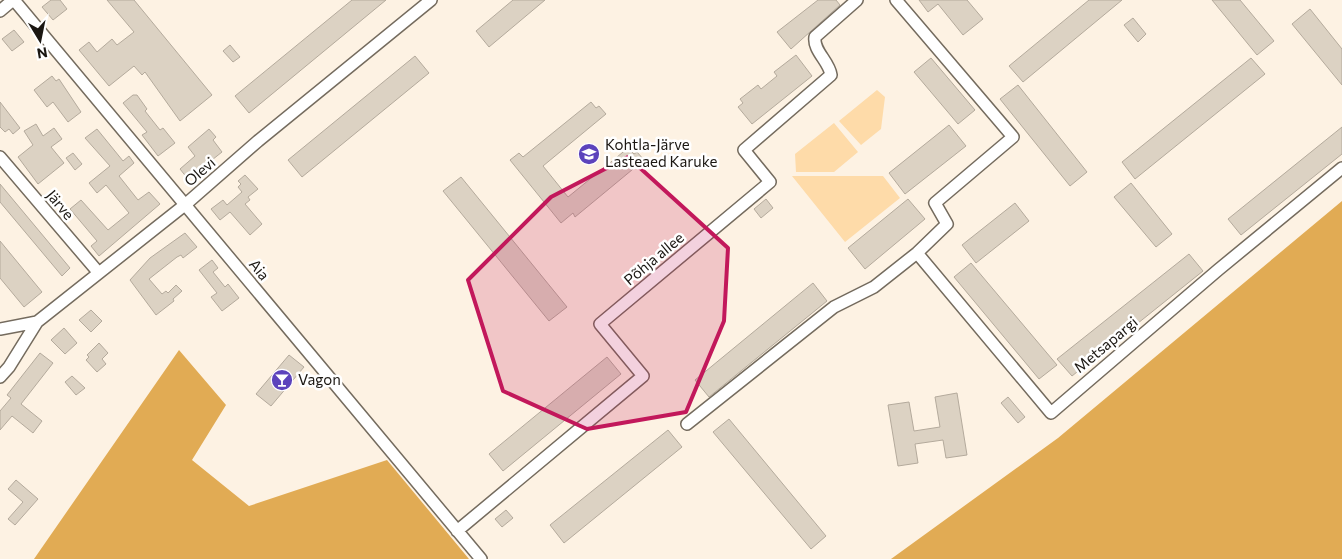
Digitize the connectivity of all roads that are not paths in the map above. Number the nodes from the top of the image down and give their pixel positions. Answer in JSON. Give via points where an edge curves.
{"nodes":[{"id":1,"x":14,"y":0,"type":"edge"},
{"id":2,"x":432,"y":0,"type":"edge"},
{"id":3,"x":857,"y":0,"type":"edge"},
{"id":4,"x":896,"y":0,"type":"edge"},
{"id":5,"x":0,"y":11,"type":"edge"},
{"id":6,"x":0,"y":157,"type":"edge"},
{"id":7,"x":1342,"y":168,"type":"edge"},
{"id":8,"x":186,"y":204,"type":"junction"},
{"id":9,"x":917,"y":253,"type":"junction"},
{"id":10,"x":98,"y":272,"type":"junction"},
{"id":11,"x":37,"y":322,"type":"junction"},
{"id":12,"x":0,"y":329,"type":"edge"},
{"id":13,"x":0,"y":377,"type":"edge"},
{"id":14,"x":686,"y":424,"type":"dead end"},
{"id":15,"x":458,"y":531,"type":"junction"},
{"id":16,"x":481,"y":559,"type":"edge"}],
"edges":[{"from":1,"to":5,"type":"street"},
{"from":1,"to":8,"type":"street","name":"Aia"},
{"from":2,"to":8,"type":"street","name":"Olevi"},
{"from":3,"to":15,"type":"street","name":"Põhja allee","via":[[815,37],[814,43],[830,69],[830,75],[744,150],[770,182],[600,324],[643,376]]},
{"from":4,"to":9,"type":"street","via":[[1013,136],[935,203],[947,224]]},
{"from":6,"to":10,"type":"street","name":"Järve"},
{"from":7,"to":9,"type":"street","name":"Metsapargi","via":[[1050,413]]},
{"from":8,"to":10,"type":"street","name":"Olevi"},
{"from":8,"to":15,"type":"street","name":"Aia"},
{"from":9,"to":14,"type":"street","via":[[874,286],[834,307]]},
{"from":10,"to":11,"type":"street","name":"Olevi"},
{"from":11,"to":12,"type":"street"},
{"from":11,"to":13,"type":"street","name":"Olevi"},
{"from":15,"to":16,"type":"street","name":"Aia"}]}
